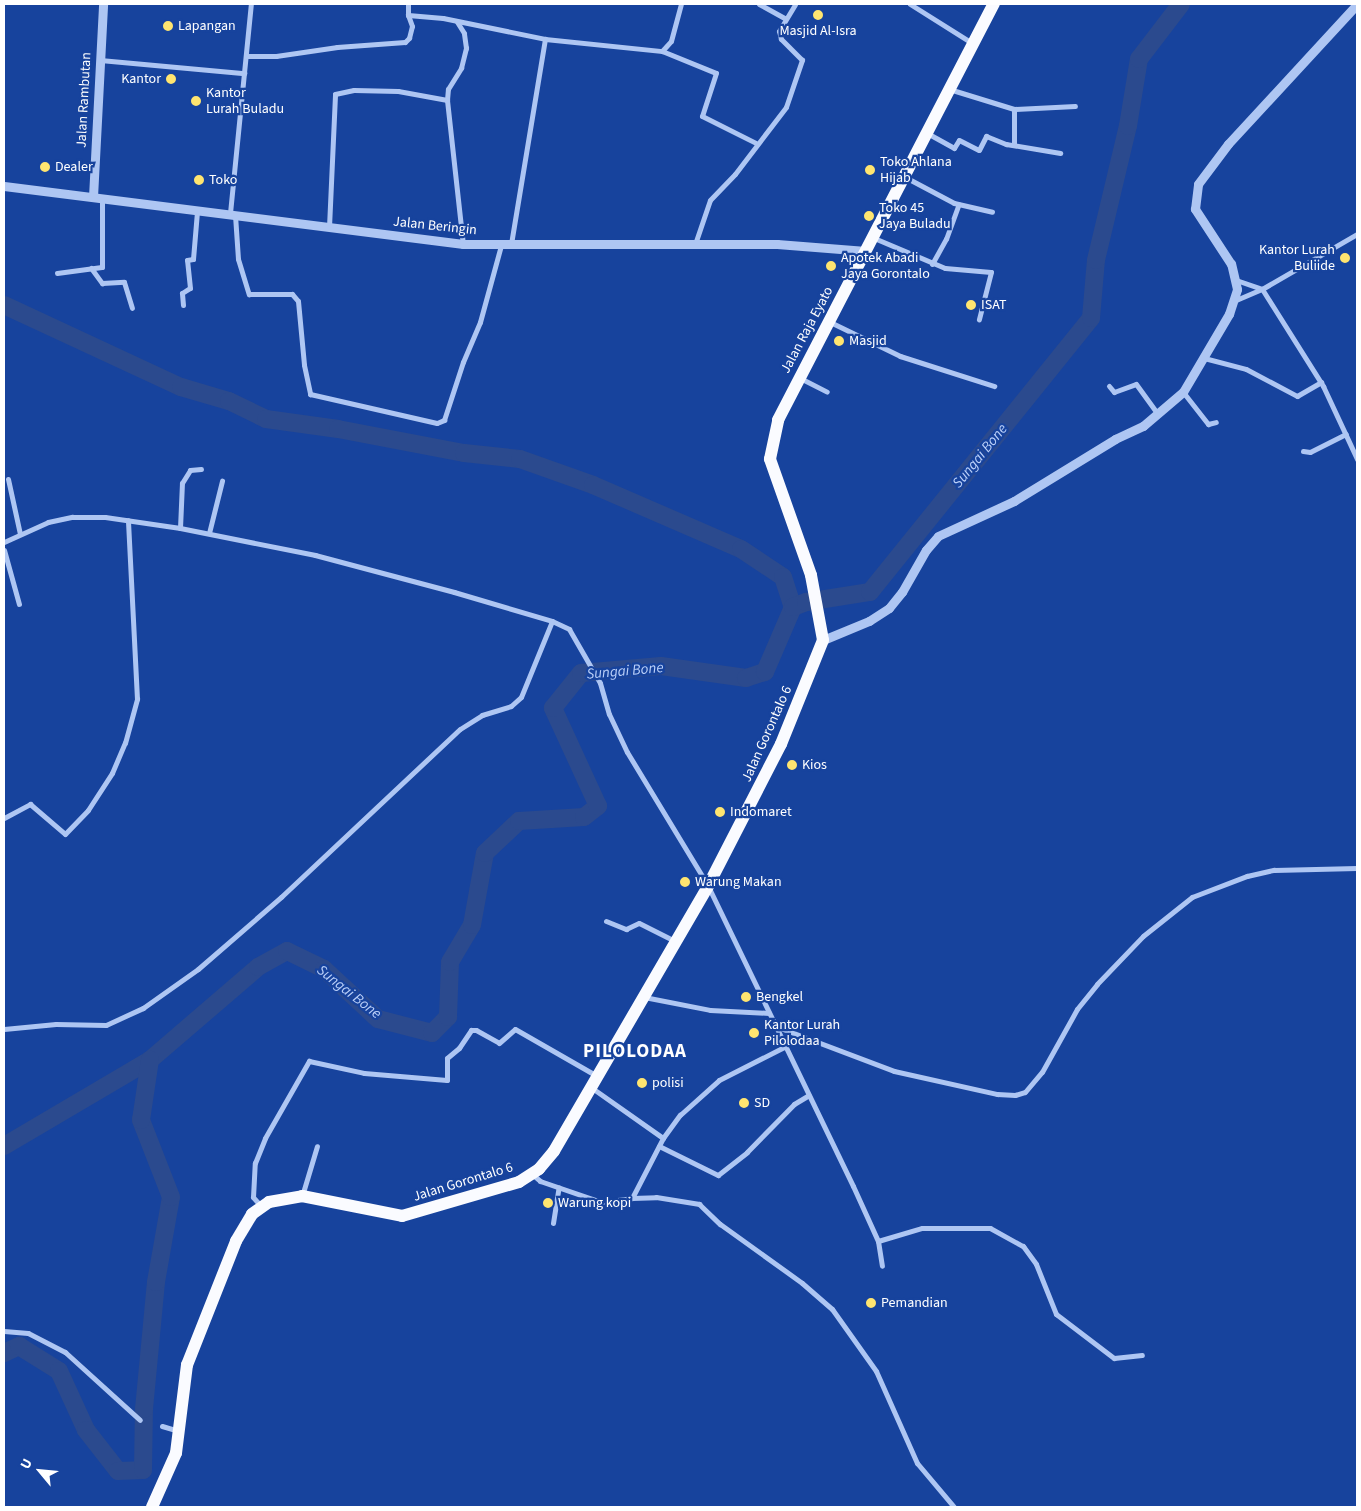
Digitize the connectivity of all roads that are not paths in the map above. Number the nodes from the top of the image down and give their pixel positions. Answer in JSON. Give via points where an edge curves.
{"nodes":[{"id":1,"x":103,"y":4,"type":"edge"},
{"id":2,"x":251,"y":4,"type":"edge"},
{"id":3,"x":408,"y":4,"type":"edge"},
{"id":4,"x":681,"y":4,"type":"edge"},
{"id":5,"x":759,"y":4,"type":"edge"},
{"id":6,"x":795,"y":4,"type":"edge"},
{"id":7,"x":910,"y":4,"type":"edge"},
{"id":8,"x":994,"y":4,"type":"edge"},
{"id":9,"x":1357,"y":4,"type":"edge"},
{"id":10,"x":408,"y":15,"type":"junction"},
{"id":11,"x":784,"y":18,"type":"junction"},
{"id":12,"x":456,"y":22,"type":"junction"},
{"id":13,"x":545,"y":39,"type":"junction"},
{"id":14,"x":972,"y":43,"type":"junction"},
{"id":15,"x":662,"y":51,"type":"junction"},
{"id":16,"x":246,"y":56,"type":"junction"},
{"id":17,"x":100,"y":60,"type":"junction"},
{"id":18,"x":244,"y":73,"type":"junction"},
{"id":19,"x":949,"y":89,"type":"junction"},
{"id":20,"x":447,"y":100,"type":"junction"},
{"id":21,"x":1075,"y":106,"type":"dead end"},
{"id":22,"x":1014,"y":109,"type":"junction"},
{"id":23,"x":927,"y":132,"type":"junction"},
{"id":24,"x":756,"y":143,"type":"junction"},
{"id":25,"x":1014,"y":145,"type":"junction"},
{"id":26,"x":1060,"y":153,"type":"dead end"},
{"id":27,"x":905,"y":176,"type":"junction"},
{"id":28,"x":4,"y":186,"type":"edge"},
{"id":29,"x":92,"y":197,"type":"junction"},
{"id":30,"x":102,"y":199,"type":"junction"},
{"id":31,"x":958,"y":204,"type":"junction"},
{"id":32,"x":197,"y":211,"type":"junction"},
{"id":33,"x":992,"y":212,"type":"dead end"},
{"id":34,"x":232,"y":213,"type":"junction"},
{"id":35,"x":329,"y":228,"type":"junction"},
{"id":36,"x":1357,"y":234,"type":"edge"},
{"id":37,"x":874,"y":238,"type":"junction"},
{"id":38,"x":463,"y":244,"type":"junction"},
{"id":39,"x":501,"y":245,"type":"junction"},
{"id":40,"x":511,"y":245,"type":"junction"},
{"id":41,"x":695,"y":245,"type":"junction"},
{"id":42,"x":866,"y":251,"type":"junction"},
{"id":43,"x":932,"y":264,"type":"junction"},
{"id":44,"x":91,"y":268,"type":"junction"},
{"id":45,"x":56,"y":273,"type":"dead end"},
{"id":46,"x":1236,"y":280,"type":"junction"},
{"id":47,"x":1262,"y":289,"type":"junction"},
{"id":48,"x":1236,"y":300,"type":"junction"},
{"id":49,"x":183,"y":305,"type":"dead end"},
{"id":50,"x":132,"y":308,"type":"dead end"},
{"id":51,"x":979,"y":319,"type":"dead end"},
{"id":52,"x":830,"y":322,"type":"junction"},
{"id":53,"x":1204,"y":358,"type":"junction"},
{"id":54,"x":799,"y":378,"type":"junction"},
{"id":55,"x":1321,"y":382,"type":"junction"},
{"id":56,"x":994,"y":386,"type":"dead end"},
{"id":57,"x":1109,"y":386,"type":"dead end"},
{"id":58,"x":827,"y":392,"type":"dead end"},
{"id":59,"x":1183,"y":392,"type":"junction"},
{"id":60,"x":1158,"y":414,"type":"junction"},
{"id":61,"x":1216,"y":422,"type":"dead end"},
{"id":62,"x":1346,"y":434,"type":"junction"},
{"id":63,"x":1303,"y":451,"type":"dead end"},
{"id":64,"x":1357,"y":459,"type":"edge"},
{"id":65,"x":201,"y":470,"type":"dead end"},
{"id":66,"x":8,"y":479,"type":"dead end"},
{"id":67,"x":222,"y":482,"type":"dead end"},
{"id":68,"x":128,"y":520,"type":"junction"},
{"id":69,"x":180,"y":528,"type":"junction"},
{"id":70,"x":209,"y":533,"type":"junction"},
{"id":71,"x":20,"y":534,"type":"junction"},
{"id":72,"x":4,"y":542,"type":"edge"},
{"id":73,"x":4,"y":550,"type":"edge"},
{"id":74,"x":19,"y":604,"type":"dead end"},
{"id":75,"x":552,"y":621,"type":"junction"},
{"id":76,"x":823,"y":635,"type":"junction"},
{"id":77,"x":4,"y":818,"type":"edge"},
{"id":78,"x":1357,"y":868,"type":"edge"},
{"id":79,"x":708,"y":886,"type":"junction"},
{"id":80,"x":606,"y":921,"type":"dead end"},
{"id":81,"x":675,"y":941,"type":"junction"},
{"id":82,"x":644,"y":996,"type":"junction"},
{"id":83,"x":769,"y":1013,"type":"junction"},
{"id":84,"x":775,"y":1026,"type":"junction"},
{"id":85,"x":4,"y":1029,"type":"edge"},
{"id":86,"x":784,"y":1047,"type":"junction"},
{"id":87,"x":598,"y":1076,"type":"junction"},
{"id":88,"x":591,"y":1088,"type":"junction"},
{"id":89,"x":809,"y":1095,"type":"junction"},
{"id":90,"x":663,"y":1138,"type":"junction"},
{"id":91,"x":317,"y":1146,"type":"dead end"},
{"id":92,"x":658,"y":1146,"type":"junction"},
{"id":93,"x":532,"y":1174,"type":"junction"},
{"id":94,"x":559,"y":1187,"type":"junction"},
{"id":95,"x":302,"y":1196,"type":"junction"},
{"id":96,"x":632,"y":1198,"type":"junction"},
{"id":97,"x":262,"y":1206,"type":"junction"},
{"id":98,"x":553,"y":1223,"type":"dead end"},
{"id":99,"x":878,"y":1241,"type":"junction"},
{"id":100,"x":882,"y":1266,"type":"dead end"},
{"id":101,"x":4,"y":1331,"type":"edge"},
{"id":102,"x":1142,"y":1355,"type":"dead end"},
{"id":103,"x":140,"y":1420,"type":"dead end"},
{"id":104,"x":162,"y":1426,"type":"dead end"},
{"id":105,"x":180,"y":1432,"type":"junction"},
{"id":106,"x":152,"y":1507,"type":"edge"},
{"id":107,"x":954,"y":1507,"type":"edge"}],
"edges":[{"from":1,"to":17,"type":"street","name":"Jalan Rambutan"},
{"from":2,"to":16,"type":"street"},
{"from":3,"to":10,"type":"street"},
{"from":4,"to":15,"type":"street","via":[[671,41]]},
{"from":5,"to":11,"type":"street"},
{"from":6,"to":11,"type":"street"},
{"from":7,"to":14,"type":"street"},
{"from":8,"to":14,"type":"main road","name":"Jalan Raja Eyato"},
{"from":9,"to":46,"type":"street","via":[[1228,144],[1198,184],[1195,209],[1231,264]]},
{"from":10,"to":12,"type":"street"},
{"from":10,"to":16,"type":"street","via":[[412,26],[405,42],[276,56]]},
{"from":11,"to":24,"type":"street","via":[[779,31],[781,39],[802,63],[781,116]]},
{"from":12,"to":13,"type":"street"},
{"from":12,"to":20,"type":"street","via":[[464,33],[466,48],[461,68],[448,89]]},
{"from":13,"to":15,"type":"street"},
{"from":13,"to":40,"type":"street"},
{"from":14,"to":19,"type":"main road","name":"Jalan Raja Eyato"},
{"from":15,"to":24,"type":"street","via":[[716,73],[702,116]]},
{"from":16,"to":18,"type":"street"},
{"from":17,"to":18,"type":"street"},
{"from":17,"to":29,"type":"street","name":"Jalan Rambutan"},
{"from":18,"to":34,"type":"street"},
{"from":19,"to":22,"type":"street"},
{"from":19,"to":23,"type":"main road","name":"Jalan Raja Eyato"},
{"from":20,"to":35,"type":"street","via":[[398,91],[354,90],[335,94]]},
{"from":20,"to":38,"type":"street"},
{"from":21,"to":22,"type":"street"},
{"from":22,"to":25,"type":"street"},
{"from":23,"to":25,"type":"street","via":[[954,148],[959,140],[979,150],[986,136]]},
{"from":23,"to":27,"type":"main road","name":"Jalan Raja Eyato"},
{"from":24,"to":41,"type":"street","via":[[735,174],[710,200]]},
{"from":25,"to":26,"type":"street"},
{"from":27,"to":31,"type":"street"},
{"from":27,"to":37,"type":"main road","name":"Jalan Raja Eyato"},
{"from":28,"to":29,"type":"street","name":"Jalan Beringin"},
{"from":29,"to":30,"type":"street","name":"Jalan Beringin"},
{"from":30,"to":32,"type":"street","name":"Jalan Beringin"},
{"from":30,"to":44,"type":"street","via":[[102,267]]},
{"from":31,"to":33,"type":"street"},
{"from":31,"to":43,"type":"street","via":[[946,239]]},
{"from":32,"to":34,"type":"street","name":"Jalan Beringin"},
{"from":32,"to":49,"type":"street","via":[[193,258],[187,260],[190,288],[182,293]]},
{"from":34,"to":35,"type":"street","name":"Jalan Beringin"},
{"from":34,"to":39,"type":"street","via":[[238,259],[249,294],[292,294],[298,302],[310,394],[437,423],[444,420],[480,322]]},
{"from":35,"to":38,"type":"street","name":"Jalan Beringin"},
{"from":36,"to":47,"type":"street"},
{"from":37,"to":42,"type":"main road","name":"Jalan Raja Eyato"},
{"from":37,"to":43,"type":"street"},
{"from":38,"to":39,"type":"street","name":"Jalan Beringin"},
{"from":39,"to":40,"type":"street","name":"Jalan Beringin"},
{"from":40,"to":41,"type":"street","name":"Jalan Beringin"},
{"from":41,"to":42,"type":"street","name":"Jalan Beringin","via":[[777,244]]},
{"from":42,"to":52,"type":"main road","name":"Jalan Raja Eyato"},
{"from":43,"to":51,"type":"street","via":[[991,272]]},
{"from":44,"to":45,"type":"street"},
{"from":44,"to":50,"type":"street","via":[[102,283],[124,282]]},
{"from":46,"to":47,"type":"street"},
{"from":46,"to":48,"type":"street"},
{"from":47,"to":48,"type":"street"},
{"from":47,"to":55,"type":"street"},
{"from":48,"to":53,"type":"street"},
{"from":52,"to":54,"type":"main road","name":"Jalan Raja Eyato"},
{"from":52,"to":56,"type":"street","via":[[900,356]]},
{"from":53,"to":55,"type":"street","via":[[1246,369],[1297,396]]},
{"from":53,"to":59,"type":"street"},
{"from":54,"to":58,"type":"street"},
{"from":54,"to":76,"type":"main road","name":"Jalan Raja Eyato","via":[[778,420],[770,459],[810,575]]},
{"from":55,"to":62,"type":"street"},
{"from":57,"to":60,"type":"street","via":[[1114,392],[1136,384]]},
{"from":59,"to":60,"type":"street"},
{"from":59,"to":61,"type":"street","via":[[1208,424]]},
{"from":60,"to":76,"type":"street","via":[[1014,501],[938,536],[888,608],[869,620]]},
{"from":62,"to":63,"type":"street","via":[[1310,452]]},
{"from":62,"to":64,"type":"street"},
{"from":65,"to":69,"type":"street","via":[[190,470],[182,483]]},
{"from":66,"to":71,"type":"street"},
{"from":67,"to":70,"type":"street"},
{"from":68,"to":69,"type":"street"},
{"from":68,"to":71,"type":"street","via":[[72,517]]},
{"from":68,"to":77,"type":"street","via":[[137,699],[125,742],[112,773],[88,810],[65,834],[30,804]]},
{"from":69,"to":70,"type":"street"},
{"from":70,"to":75,"type":"street","via":[[314,555]]},
{"from":71,"to":72,"type":"street"},
{"from":73,"to":74,"type":"street"},
{"from":75,"to":79,"type":"street","via":[[569,629],[582,649],[600,683],[609,714],[627,752]]},
{"from":75,"to":85,"type":"street","via":[[520,697],[511,706],[482,715],[460,729],[281,897],[198,969],[143,1008],[106,1025],[56,1024]]},
{"from":76,"to":79,"type":"main road","name":"Jalan Gorontalo 6","via":[[782,744]]},
{"from":78,"to":84,"type":"street","via":[[1274,870],[1247,876],[1192,897],[1142,936],[1097,984],[1077,1009],[1042,1072],[1024,1092],[1015,1096],[894,1071]]},
{"from":79,"to":81,"type":"main road","name":"Jalan Gorontalo 6"},
{"from":79,"to":83,"type":"street"},
{"from":80,"to":81,"type":"street","via":[[626,929],[639,923]]},
{"from":81,"to":82,"type":"main road","name":"Jalan Gorontalo 6"},
{"from":82,"to":83,"type":"street","via":[[710,1010]]},
{"from":82,"to":87,"type":"main road","name":"Jalan Gorontalo 6"},
{"from":83,"to":84,"type":"street"},
{"from":84,"to":86,"type":"street"},
{"from":86,"to":89,"type":"street"},
{"from":86,"to":90,"type":"street","via":[[719,1080],[680,1115]]},
{"from":87,"to":88,"type":"main road","name":"Jalan Gorontalo 6"},
{"from":87,"to":97,"type":"street","via":[[515,1029],[499,1043],[471,1030],[460,1048],[447,1058],[447,1080],[364,1073],[310,1061],[262,1144],[255,1163],[253,1196]]},
{"from":88,"to":90,"type":"street"},
{"from":88,"to":93,"type":"main road","name":"Jalan Gorontalo 6","via":[[554,1151]]},
{"from":89,"to":92,"type":"street","via":[[794,1104],[747,1152],[718,1175]]},
{"from":89,"to":99,"type":"street"},
{"from":90,"to":92,"type":"street"},
{"from":91,"to":95,"type":"street"},
{"from":92,"to":96,"type":"street"},
{"from":93,"to":94,"type":"street","via":[[540,1181]]},
{"from":93,"to":95,"type":"main road","name":"Jalan Gorontalo 6","via":[[514,1184],[402,1216]]},
{"from":94,"to":96,"type":"street","via":[[601,1202]]},
{"from":94,"to":98,"type":"street"},
{"from":95,"to":97,"type":"main road","name":"Jalan Gorontalo 6"},
{"from":96,"to":107,"type":"street","via":[[656,1197],[699,1204],[720,1224],[802,1283],[832,1309],[876,1371],[917,1463]]},
{"from":97,"to":105,"type":"main road","via":[[243,1225],[187,1365],[182,1384]]},
{"from":99,"to":100,"type":"street"},
{"from":99,"to":102,"type":"street","via":[[922,1228],[990,1228],[1027,1252],[1040,1271],[1056,1314],[1114,1358]]},
{"from":101,"to":103,"type":"street","via":[[28,1333],[65,1352]]},
{"from":104,"to":105,"type":"street"},
{"from":105,"to":106,"type":"main road","via":[[176,1453]]}]}
